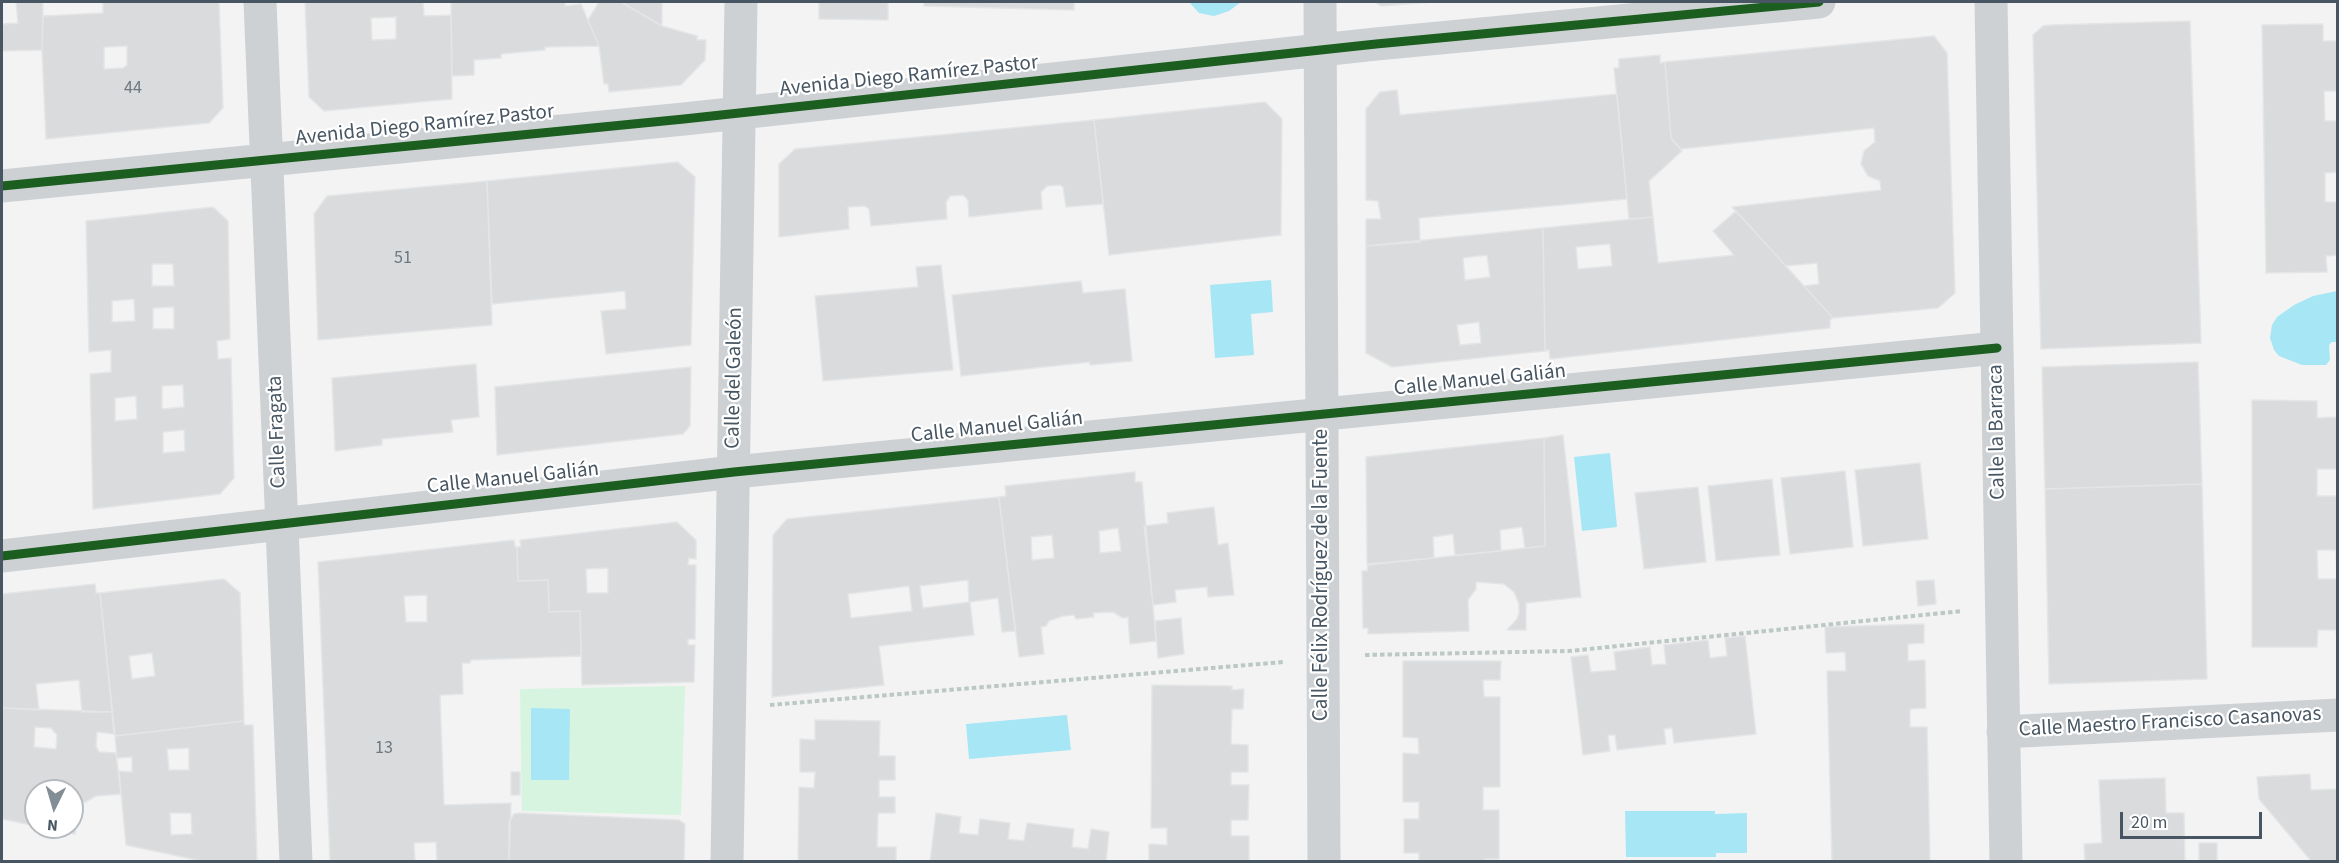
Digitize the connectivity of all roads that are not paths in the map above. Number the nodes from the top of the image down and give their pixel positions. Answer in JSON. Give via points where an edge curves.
{"nodes":[{"id":1,"x":260,"y":2,"type":"edge"},
{"id":2,"x":741,"y":2,"type":"edge"},
{"id":3,"x":1320,"y":2,"type":"edge"},
{"id":4,"x":1820,"y":2,"type":"edge"},
{"id":5,"x":1991,"y":2,"type":"edge"},
{"id":6,"x":1320,"y":50,"type":"junction"},
{"id":7,"x":739,"y":114,"type":"junction"},
{"id":8,"x":267,"y":160,"type":"junction"},
{"id":9,"x":2,"y":186,"type":"edge"},
{"id":10,"x":1997,"y":348,"type":"junction"},
{"id":11,"x":1322,"y":415,"type":"junction"},
{"id":12,"x":734,"y":471,"type":"junction"},
{"id":13,"x":282,"y":524,"type":"junction"},
{"id":14,"x":2,"y":556,"type":"edge"},
{"id":15,"x":2337,"y":715,"type":"edge"},
{"id":16,"x":2003,"y":732,"type":"junction"},
{"id":17,"x":296,"y":861,"type":"edge"},
{"id":18,"x":728,"y":861,"type":"edge"},
{"id":19,"x":1324,"y":861,"type":"edge"},
{"id":20,"x":2006,"y":861,"type":"edge"}],
"edges":[{"from":1,"to":8,"type":"street","name":"Calle Fragata"},
{"from":2,"to":7,"type":"street","name":"Calle del Galeón"},
{"from":3,"to":6,"type":"street","name":"Calle Félix Rodríguez de la Fuente"},
{"from":4,"to":6,"type":"street","name":"Avenida Diego Ramírez Pastor"},
{"from":5,"to":10,"type":"street","name":"Calle la Barraca"},
{"from":6,"to":7,"type":"street","name":"Avenida Diego Ramírez Pastor"},
{"from":6,"to":11,"type":"street","name":"Calle Félix Rodríguez de la Fuente"},
{"from":7,"to":8,"type":"street","name":"Avenida Diego Ramírez Pastor"},
{"from":7,"to":12,"type":"street","name":"Calle del Galeón"},
{"from":8,"to":9,"type":"street","name":"Avenida Diego Ramírez Pastor"},
{"from":8,"to":13,"type":"street","name":"Calle Fragata"},
{"from":10,"to":11,"type":"street","name":"Calle Manuel Galián"},
{"from":10,"to":16,"type":"street","name":"Calle la Barraca"},
{"from":11,"to":12,"type":"street","name":"Calle Manuel Galián"},
{"from":11,"to":19,"type":"street","name":"Calle Félix Rodríguez de la Fuente"},
{"from":12,"to":13,"type":"street","name":"Calle Manuel Galián"},
{"from":12,"to":18,"type":"street","name":"Calle del Galeón"},
{"from":13,"to":14,"type":"street","name":"Calle Manuel Galián"},
{"from":13,"to":17,"type":"street","name":"Calle Fragata"},
{"from":15,"to":16,"type":"street","name":"Calle Maestro Francisco Casanovas"},
{"from":16,"to":20,"type":"street","name":"Calle la Barraca"}]}
